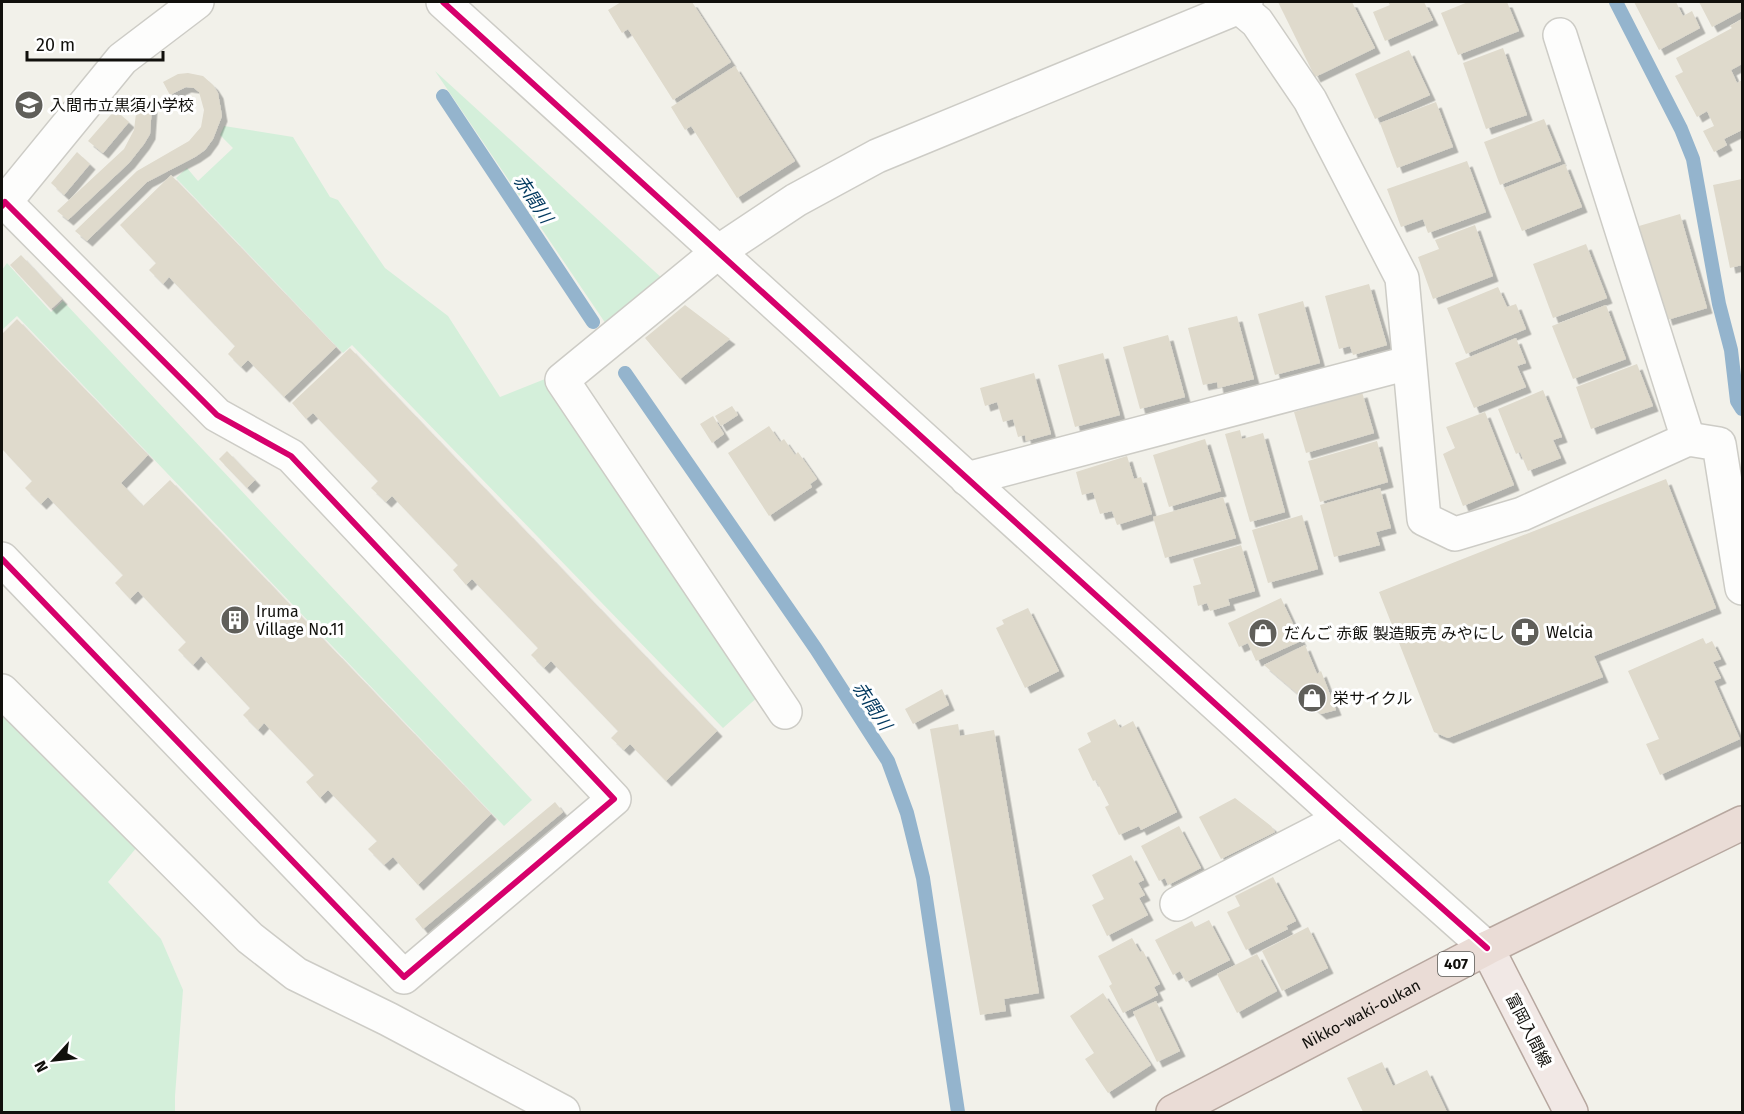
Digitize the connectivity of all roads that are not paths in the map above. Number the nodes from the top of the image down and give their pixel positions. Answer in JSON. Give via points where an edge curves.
{"nodes":[{"id":1,"x":197,"y":2,"type":"edge"},
{"id":2,"x":443,"y":2,"type":"edge"},
{"id":3,"x":1240,"y":3,"type":"edge"},
{"id":4,"x":1560,"y":35,"type":"dead end"},
{"id":5,"x":3,"y":204,"type":"edge"},
{"id":6,"x":718,"y":252,"type":"junction"},
{"id":7,"x":1408,"y":363,"type":"junction"},
{"id":8,"x":1688,"y":439,"type":"junction"},
{"id":9,"x":968,"y":479,"type":"junction"},
{"id":10,"x":2,"y":559,"type":"edge"},
{"id":11,"x":1743,"y":588,"type":"edge"},
{"id":12,"x":2,"y":691,"type":"edge"},
{"id":13,"x":785,"y":712,"type":"dead end"},
{"id":14,"x":1342,"y":819,"type":"junction"},
{"id":15,"x":1743,"y":823,"type":"edge"},
{"id":16,"x":1177,"y":904,"type":"dead end"},
{"id":17,"x":1487,"y":948,"type":"junction"},
{"id":18,"x":563,"y":1113,"type":"edge"},
{"id":19,"x":1173,"y":1113,"type":"edge"},
{"id":20,"x":1571,"y":1113,"type":"edge"}],
"edges":[{"from":1,"to":5,"type":"street","via":[[122,59]]},
{"from":2,"to":6,"type":"street"},
{"from":3,"to":6,"type":"street","via":[[877,156],[796,200]]},
{"from":3,"to":7,"type":"street","via":[[1310,100],[1402,278]]},
{"from":4,"to":8,"type":"street"},
{"from":5,"to":10,"type":"street","via":[[217,415],[291,456],[615,799],[404,977]]},
{"from":6,"to":9,"type":"street"},
{"from":6,"to":13,"type":"street","via":[[562,380]]},
{"from":7,"to":8,"type":"street","via":[[1424,519],[1455,534],[1522,514]]},
{"from":7,"to":9,"type":"street"},
{"from":8,"to":11,"type":"street","via":[[1719,444]]},
{"from":9,"to":14,"type":"street"},
{"from":12,"to":18,"type":"street","via":[[250,938],[297,974]]},
{"from":14,"to":16,"type":"street"},
{"from":14,"to":17,"type":"street"},
{"from":15,"to":17,"type":"highway","name":"Nikko-waki-oukan","number":"407"},
{"from":17,"to":19,"type":"highway","name":"Nikko-waki-oukan","number":"407"},
{"from":17,"to":20,"type":"main road","name":"富岡入間線"}]}
